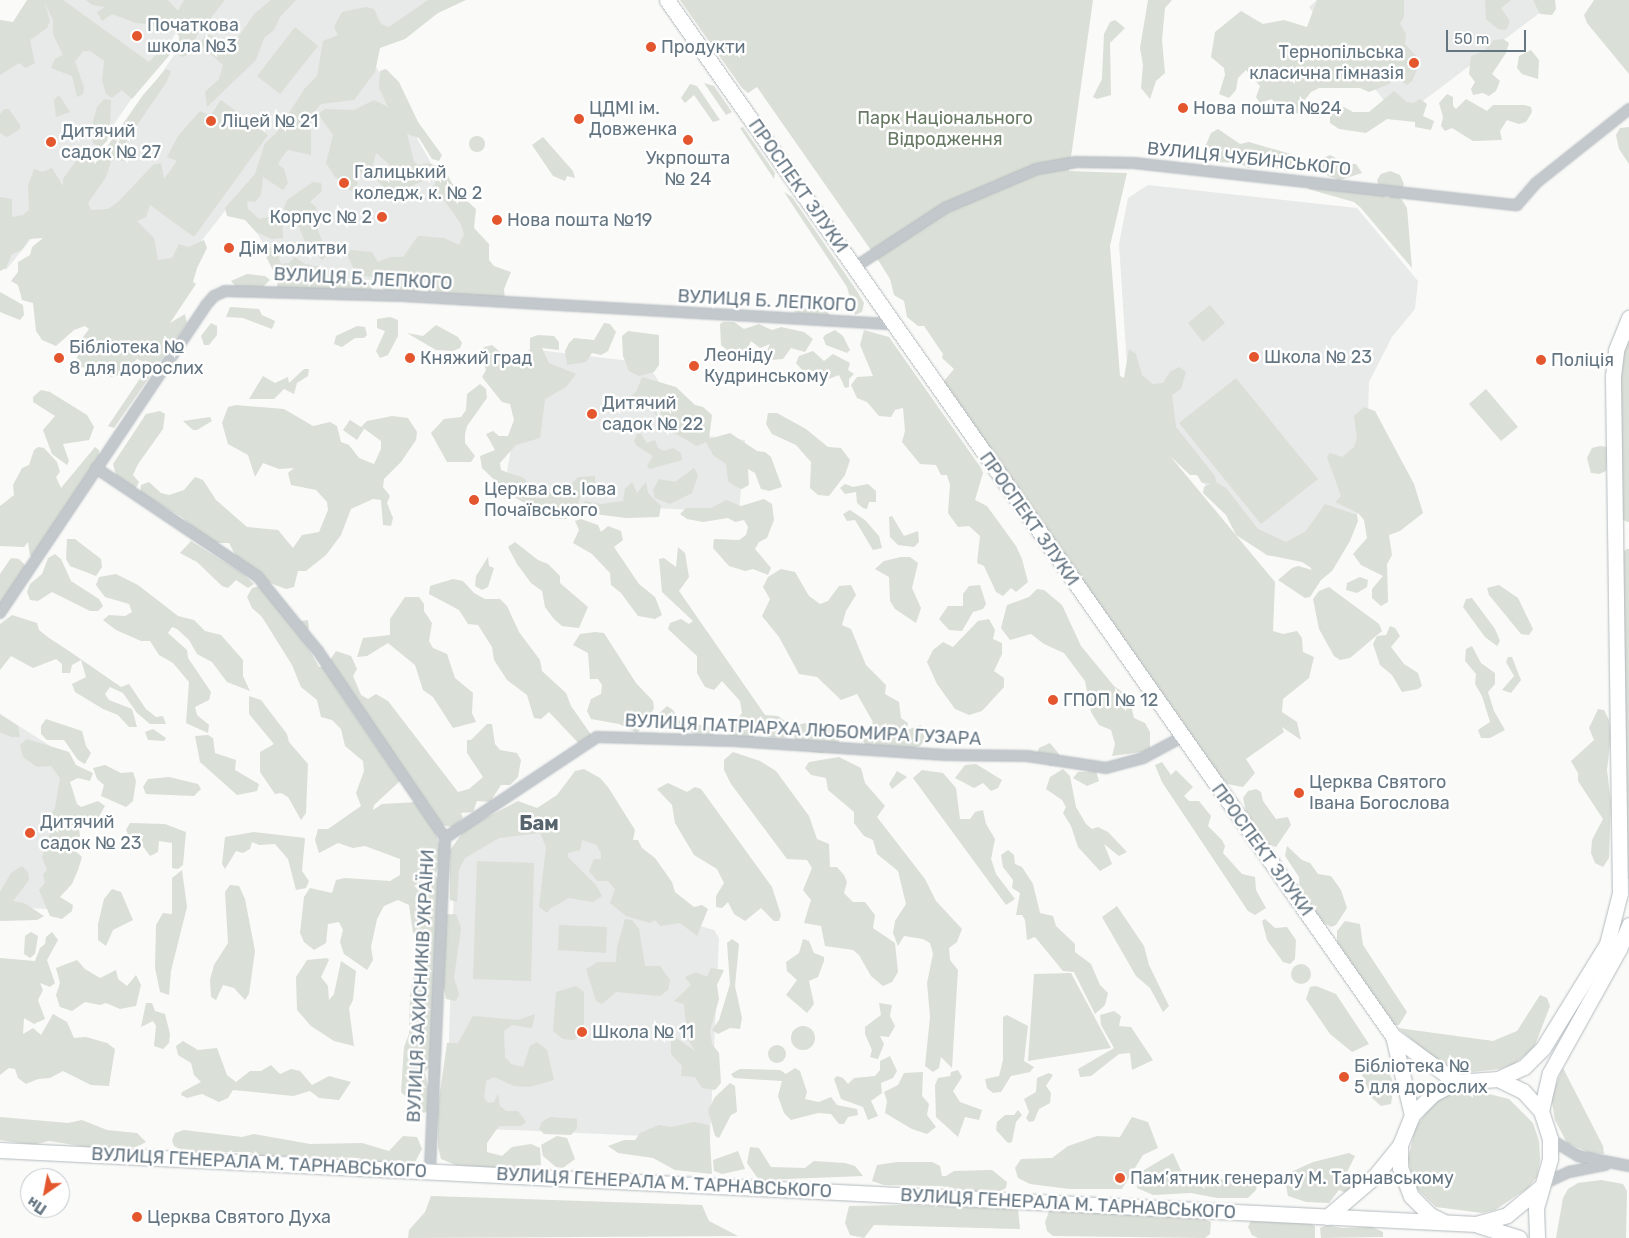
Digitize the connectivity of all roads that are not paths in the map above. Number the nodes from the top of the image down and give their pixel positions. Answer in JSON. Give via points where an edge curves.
{"nodes":[{"id":1,"x":667,"y":0,"type":"edge"},
{"id":2,"x":1627,"y":114,"type":"edge"},
{"id":3,"x":855,"y":266,"type":"junction"},
{"id":4,"x":1629,"y":318,"type":"edge"},
{"id":5,"x":893,"y":324,"type":"junction"},
{"id":6,"x":96,"y":468,"type":"junction"},
{"id":7,"x":1622,"y":538,"type":"edge"},
{"id":8,"x":0,"y":613,"type":"edge"},
{"id":9,"x":1182,"y":737,"type":"junction"},
{"id":10,"x":445,"y":838,"type":"junction"},
{"id":11,"x":1624,"y":894,"type":"edge"},
{"id":12,"x":1629,"y":925,"type":"edge"},
{"id":13,"x":1618,"y":949,"type":"edge"},
{"id":14,"x":1570,"y":1006,"type":"junction"},
{"id":15,"x":1584,"y":1014,"type":"junction"},
{"id":16,"x":1394,"y":1036,"type":"junction"},
{"id":17,"x":1498,"y":1079,"type":"junction"},
{"id":18,"x":1456,"y":1082,"type":"junction"},
{"id":19,"x":1541,"y":1111,"type":"junction"},
{"id":20,"x":1412,"y":1115,"type":"junction"},
{"id":21,"x":1550,"y":1139,"type":"junction"},
{"id":22,"x":1400,"y":1145,"type":"junction"},
{"id":23,"x":0,"y":1150,"type":"edge"},
{"id":24,"x":1608,"y":1164,"type":"junction"},
{"id":25,"x":1629,"y":1166,"type":"edge"},
{"id":26,"x":430,"y":1171,"type":"junction"},
{"id":27,"x":1542,"y":1185,"type":"junction"},
{"id":28,"x":1327,"y":1217,"type":"junction"},
{"id":29,"x":1446,"y":1223,"type":"junction"},
{"id":30,"x":1476,"y":1224,"type":"junction"},
{"id":31,"x":1519,"y":1238,"type":"edge"},
{"id":32,"x":1537,"y":1238,"type":"edge"}],
"edges":[{"from":1,"to":3,"type":"main road","name":"ПРОСПЕКТ ЗЛУКИ"},
{"from":2,"to":3,"type":"street","name":"ВУЛИЦЯ ЧУБИНСЬКОГО","via":[[1536,183],[1516,205],[1134,163],[1075,162],[1037,169],[945,208]]},
{"from":3,"to":5,"type":"main road","name":"ПРОСПЕКТ ЗЛУКИ"},
{"from":4,"to":7,"type":"main road","via":[[1616,350],[1612,376]]},
{"from":5,"to":6,"type":"street","name":"ВУЛИЦЯ Б. ЛЕПКОГО","via":[[403,296],[226,291],[206,305]]},
{"from":5,"to":9,"type":"main road","name":"ПРОСПЕКТ ЗЛУКИ"},
{"from":6,"to":8,"type":"street","name":"ВУЛИЦЯ Б. ЛЕПКОГО"},
{"from":6,"to":10,"type":"street","name":"ВУЛИЦЯ ЗАХИСНИКІВ УКРАЇНИ","via":[[258,577],[318,651]]},
{"from":7,"to":11,"type":"main road"},
{"from":9,"to":10,"type":"street","name":"ВУЛИЦЯ ПАТРІАРХА ЛЮБОМИРА ГУЗАРА","via":[[1143,758],[1106,768],[1027,756],[946,755],[735,741],[597,737]]},
{"from":9,"to":16,"type":"main road","name":"ПРОСПЕКТ ЗЛУКИ"},
{"from":10,"to":26,"type":"street","name":"ВУЛИЦЯ ЗАХИСНИКІВ УКРАЇНИ"},
{"from":11,"to":13,"type":"main road"},
{"from":12,"to":13,"type":"main road"},
{"from":13,"to":14,"type":"main road"},
{"from":13,"to":15,"type":"main road"},
{"from":14,"to":15,"type":"main road"},
{"from":14,"to":17,"type":"main road","via":[[1534,1059]]},
{"from":15,"to":19,"type":"main road","via":[[1547,1079]]},
{"from":16,"to":18,"type":"main road","name":"ПРОСПЕКТ ЗЛУКИ"},
{"from":16,"to":20,"type":"main road","name":"ПРОСПЕКТ ЗЛУКИ"},
{"from":17,"to":18,"type":"main road"},
{"from":17,"to":19,"type":"main road","via":[[1523,1091]]},
{"from":18,"to":20,"type":"main road","via":[[1433,1094]]},
{"from":19,"to":21,"type":"main road"},
{"from":20,"to":22,"type":"main road"},
{"from":21,"to":24,"type":"street","via":[[1578,1156]]},
{"from":21,"to":27,"type":"main road","via":[[1550,1159]]},
{"from":22,"to":28,"type":"main road","via":[[1375,1176]]},
{"from":22,"to":29,"type":"main road","via":[[1400,1168],[1411,1196],[1430,1215]]},
{"from":23,"to":26,"type":"main road","name":"ВУЛИЦЯ ГЕНЕРАЛА М. ТАРНАВСЬКОГО"},
{"from":24,"to":25,"type":"street"},
{"from":24,"to":27,"type":"street","via":[[1569,1172]]},
{"from":26,"to":28,"type":"main road","name":"ВУЛИЦЯ ГЕНЕРАЛА М. ТАРНАВСЬКОГО"},
{"from":27,"to":30,"type":"main road","via":[[1507,1215]]},
{"from":27,"to":32,"type":"main road","via":[[1536,1208]]},
{"from":28,"to":29,"type":"main road","name":"ВУЛИЦЯ ГЕНЕРАЛА М. ТАРНАВСЬКОГО"},
{"from":29,"to":30,"type":"main road"},
{"from":30,"to":31,"type":"main road","via":[[1509,1232]]}]}
